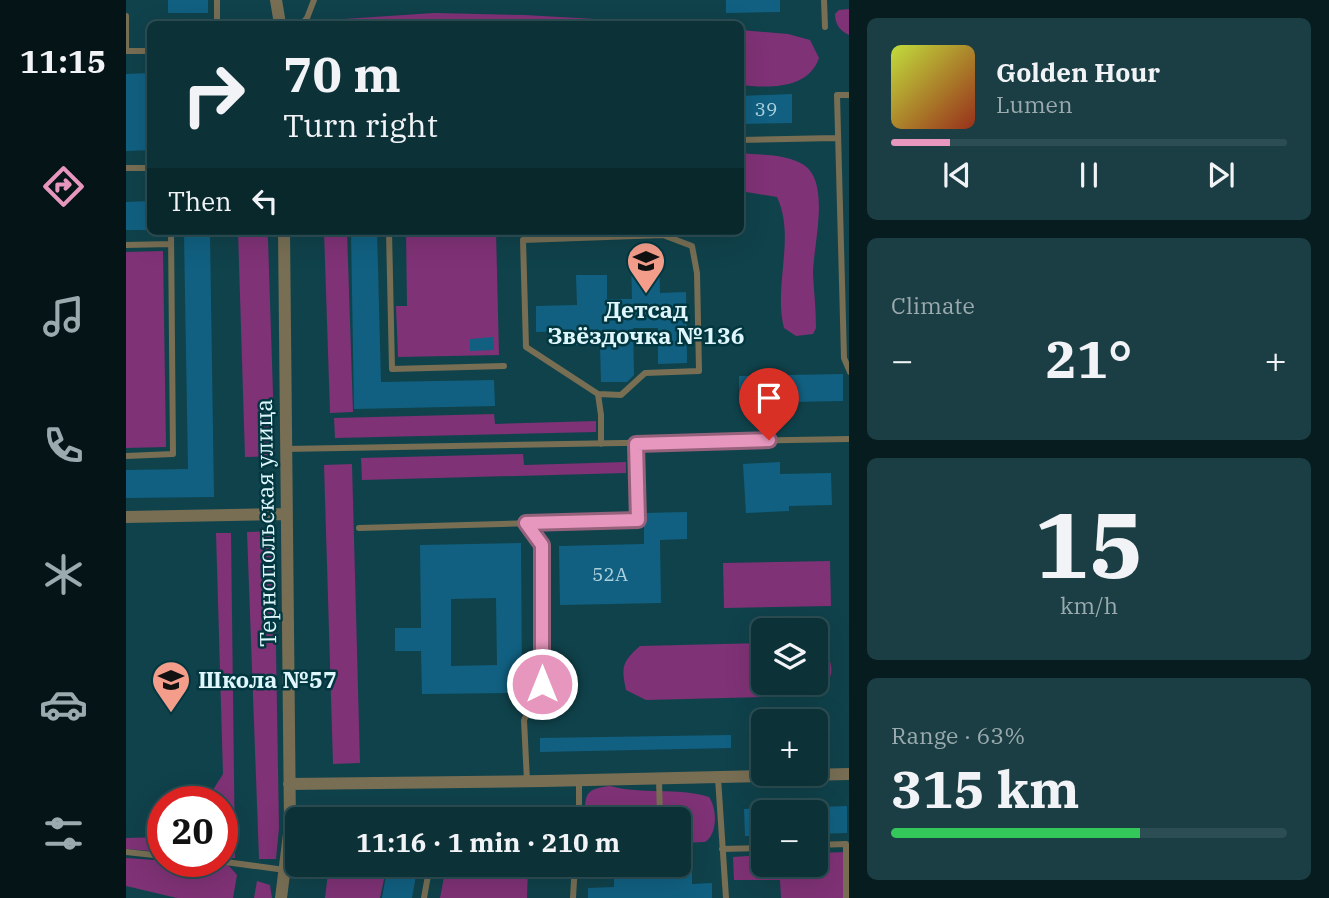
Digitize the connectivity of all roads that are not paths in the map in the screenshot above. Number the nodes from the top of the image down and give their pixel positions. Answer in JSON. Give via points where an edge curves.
{"nodes":[{"id":1,"x":217,"y":0,"type":"edge"},
{"id":2,"x":276,"y":0,"type":"edge"},
{"id":3,"x":314,"y":0,"type":"edge"},
{"id":4,"x":824,"y":0,"type":"edge"},
{"id":5,"x":126,"y":16,"type":"edge"},
{"id":6,"x":217,"y":21,"type":"edge"},
{"id":7,"x":279,"y":21,"type":"edge"},
{"id":8,"x":304,"y":21,"type":"edge"},
{"id":9,"x":825,"y":27,"type":"dead end"},
{"id":10,"x":126,"y":51,"type":"edge"},
{"id":11,"x":147,"y":51,"type":"edge"},
{"id":12,"x":849,"y":95,"type":"edge"},
{"id":13,"x":836,"y":138,"type":"junction"},
{"id":14,"x":744,"y":140,"type":"edge"},
{"id":15,"x":126,"y":168,"type":"edge"},
{"id":16,"x":147,"y":168,"type":"edge"},
{"id":17,"x":171,"y":235,"type":"edge"},
{"id":18,"x":284,"y":235,"type":"edge"},
{"id":19,"x":389,"y":235,"type":"edge"},
{"id":20,"x":171,"y":244,"type":"junction"},
{"id":21,"x":126,"y":245,"type":"edge"},
{"id":22,"x":503,"y":366,"type":"dead end"},
{"id":23,"x":849,"y":372,"type":"edge"},
{"id":24,"x":598,"y":394,"type":"junction"},
{"id":25,"x":849,"y":439,"type":"edge"},
{"id":26,"x":601,"y":444,"type":"junction"},
{"id":27,"x":636,"y":444,"type":"junction"},
{"id":28,"x":285,"y":449,"type":"junction"},
{"id":29,"x":126,"y":456,"type":"edge"},
{"id":30,"x":287,"y":514,"type":"junction"},
{"id":31,"x":126,"y":517,"type":"edge"},
{"id":32,"x":526,"y":523,"type":"junction"},
{"id":33,"x":359,"y":528,"type":"dead end"},
{"id":34,"x":849,"y":774,"type":"edge"},
{"id":35,"x":718,"y":777,"type":"junction"},
{"id":36,"x":659,"y":778,"type":"junction"},
{"id":37,"x":579,"y":780,"type":"junction"},
{"id":38,"x":527,"y":782,"type":"junction"},
{"id":39,"x":289,"y":784,"type":"junction"},
{"id":40,"x":289,"y":807,"type":"edge"},
{"id":41,"x":579,"y":807,"type":"edge"},
{"id":42,"x":660,"y":807,"type":"edge"},
{"id":43,"x":828,"y":845,"type":"edge"},
{"id":44,"x":751,"y":848,"type":"edge"},
{"id":45,"x":722,"y":849,"type":"junction"},
{"id":46,"x":126,"y":852,"type":"edge"},
{"id":47,"x":147,"y":854,"type":"edge"},
{"id":48,"x":238,"y":864,"type":"edge"},
{"id":49,"x":285,"y":870,"type":"joint"},
{"id":50,"x":428,"y":877,"type":"edge"},
{"id":51,"x":574,"y":877,"type":"edge"},
{"id":52,"x":281,"y":898,"type":"edge"},
{"id":53,"x":424,"y":898,"type":"edge"},
{"id":54,"x":573,"y":898,"type":"edge"},
{"id":55,"x":726,"y":898,"type":"edge"},
{"id":56,"x":846,"y":898,"type":"edge"}],
"edges":[{"from":1,"to":6,"type":"lane"},
{"from":2,"to":7,"type":"street"},
{"from":3,"to":8,"type":"lane"},
{"from":4,"to":9,"type":"lane"},
{"from":5,"to":10,"type":"lane"},
{"from":10,"to":11,"type":"lane"},
{"from":12,"to":13,"type":"lane","via":[[837,95]]},
{"from":13,"to":14,"type":"lane"},
{"from":13,"to":23,"type":"lane","via":[[844,358]]},
{"from":15,"to":16,"type":"lane"},
{"from":17,"to":20,"type":"lane"},
{"from":18,"to":28,"type":"street","name":"Тернопольская улица"},
{"from":19,"to":22,"type":"lane","via":[[392,369]]},
{"from":20,"to":21,"type":"lane"},
{"from":20,"to":29,"type":"lane","via":[[173,454]]},
{"from":24,"to":24,"type":"lane","via":[[526,347],[523,240],[663,235],[692,246],[699,371],[645,373],[621,396]]},
{"from":24,"to":26,"type":"lane"},
{"from":25,"to":27,"type":"lane"},
{"from":26,"to":27,"type":"lane"},
{"from":26,"to":28,"type":"lane"},
{"from":27,"to":32,"type":"lane","via":[[638,520]]},
{"from":28,"to":30,"type":"street","name":"Тернопольская улица"},
{"from":30,"to":31,"type":"street"},
{"from":30,"to":39,"type":"street","name":"Тернопольская улица"},
{"from":32,"to":33,"type":"lane"},
{"from":32,"to":38,"type":"lane","via":[[542,545],[542,684],[524,720]]},
{"from":34,"to":35,"type":"street"},
{"from":35,"to":36,"type":"street"},
{"from":35,"to":45,"type":"lane"},
{"from":36,"to":37,"type":"street"},
{"from":36,"to":42,"type":"lane"},
{"from":37,"to":38,"type":"street"},
{"from":37,"to":41,"type":"lane"},
{"from":38,"to":39,"type":"street"},
{"from":39,"to":40,"type":"street","name":"Тернопольская улица"},
{"from":43,"to":56,"type":"lane","via":[[846,844]]},
{"from":44,"to":45,"type":"lane"},
{"from":45,"to":55,"type":"lane"},
{"from":46,"to":47,"type":"lane"},
{"from":48,"to":49,"type":"lane"},
{"from":49,"to":52,"type":"street","name":"Тернопольская улица"},
{"from":50,"to":53,"type":"lane"},
{"from":51,"to":54,"type":"lane"}]}
